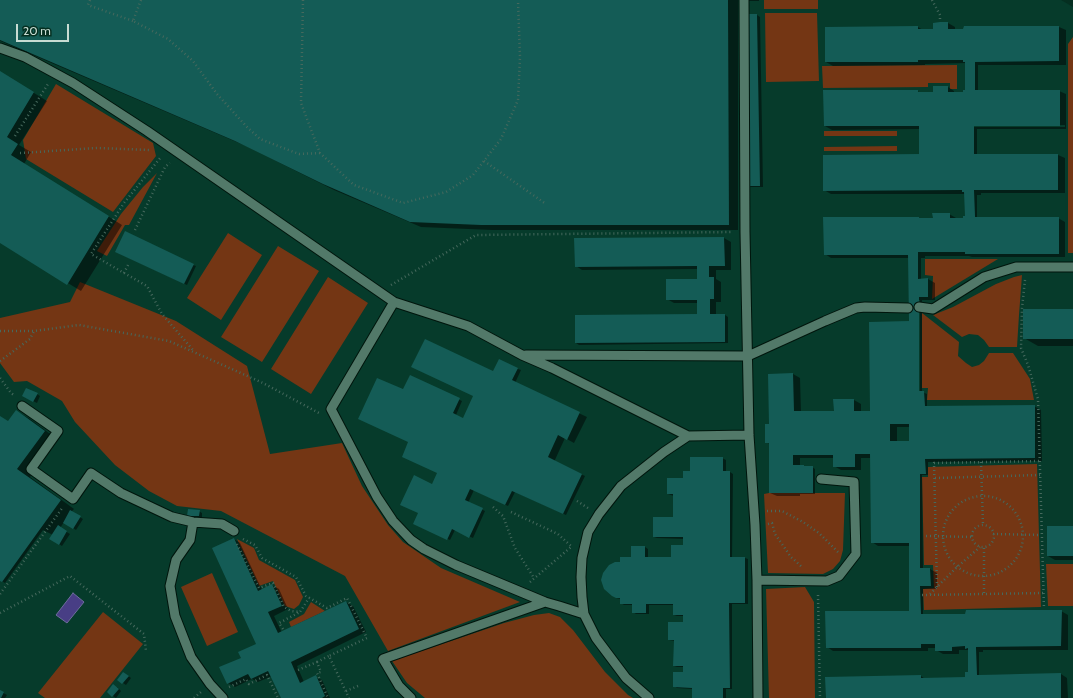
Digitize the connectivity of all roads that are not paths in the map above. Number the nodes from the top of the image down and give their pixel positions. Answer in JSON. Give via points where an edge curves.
{"nodes":[{"id":1,"x":744,"y":0,"type":"edge"},
{"id":2,"x":0,"y":48,"type":"edge"},
{"id":3,"x":1073,"y":267,"type":"edge"},
{"id":4,"x":394,"y":302,"type":"junction"},
{"id":5,"x":919,"y":307,"type":"dead end"},
{"id":6,"x":908,"y":308,"type":"dead end"},
{"id":7,"x":522,"y":355,"type":"junction"},
{"id":8,"x":748,"y":356,"type":"junction"},
{"id":9,"x":22,"y":406,"type":"dead end"},
{"id":10,"x":749,"y":435,"type":"junction"},
{"id":11,"x":688,"y":436,"type":"junction"},
{"id":12,"x":821,"y":479,"type":"dead end"},
{"id":13,"x":193,"y":522,"type":"junction"},
{"id":14,"x":236,"y":534,"type":"road end"},
{"id":15,"x":757,"y":580,"type":"junction"},
{"id":16,"x":545,"y":602,"type":"junction"},
{"id":17,"x":584,"y":614,"type":"junction"},
{"id":18,"x":220,"y":695,"type":"edge"},
{"id":19,"x":411,"y":698,"type":"edge"},
{"id":20,"x":649,"y":698,"type":"edge"},
{"id":21,"x":758,"y":698,"type":"edge"}],
"edges":[{"from":1,"to":8,"type":"lane"},
{"from":2,"to":4,"type":"lane","via":[[26,57],[73,83],[147,131],[168,149],[181,155]]},
{"from":3,"to":5,"type":"lane","via":[[1016,267],[984,277],[934,309]]},
{"from":4,"to":7,"type":"lane","via":[[468,326]]},
{"from":4,"to":16,"type":"lane","via":[[331,409],[377,497],[393,521],[411,540],[456,565]]},
{"from":6,"to":8,"type":"lane","via":[[856,308]]},
{"from":7,"to":8,"type":"lane"},
{"from":7,"to":11,"type":"lane"},
{"from":8,"to":10,"type":"lane"},
{"from":9,"to":13,"type":"lane","via":[[58,431],[31,469],[70,497],[73,499],[91,473],[121,493],[172,517]]},
{"from":10,"to":11,"type":"lane"},
{"from":10,"to":15,"type":"lane"},
{"from":11,"to":17,"type":"lane","via":[[621,486],[598,514],[588,532],[582,558]]},
{"from":12,"to":15,"type":"lane","via":[[854,482],[856,554],[850,564],[839,576],[827,581]]},
{"from":13,"to":14,"type":"lane","via":[[222,524]]},
{"from":13,"to":18,"type":"lane","via":[[190,540],[176,560],[170,586],[175,616],[191,657]]},
{"from":15,"to":21,"type":"lane"},
{"from":16,"to":17,"type":"lane"},
{"from":16,"to":19,"type":"lane","via":[[383,659],[399,686]]},
{"from":17,"to":20,"type":"lane","via":[[596,638],[626,678]]}]}
